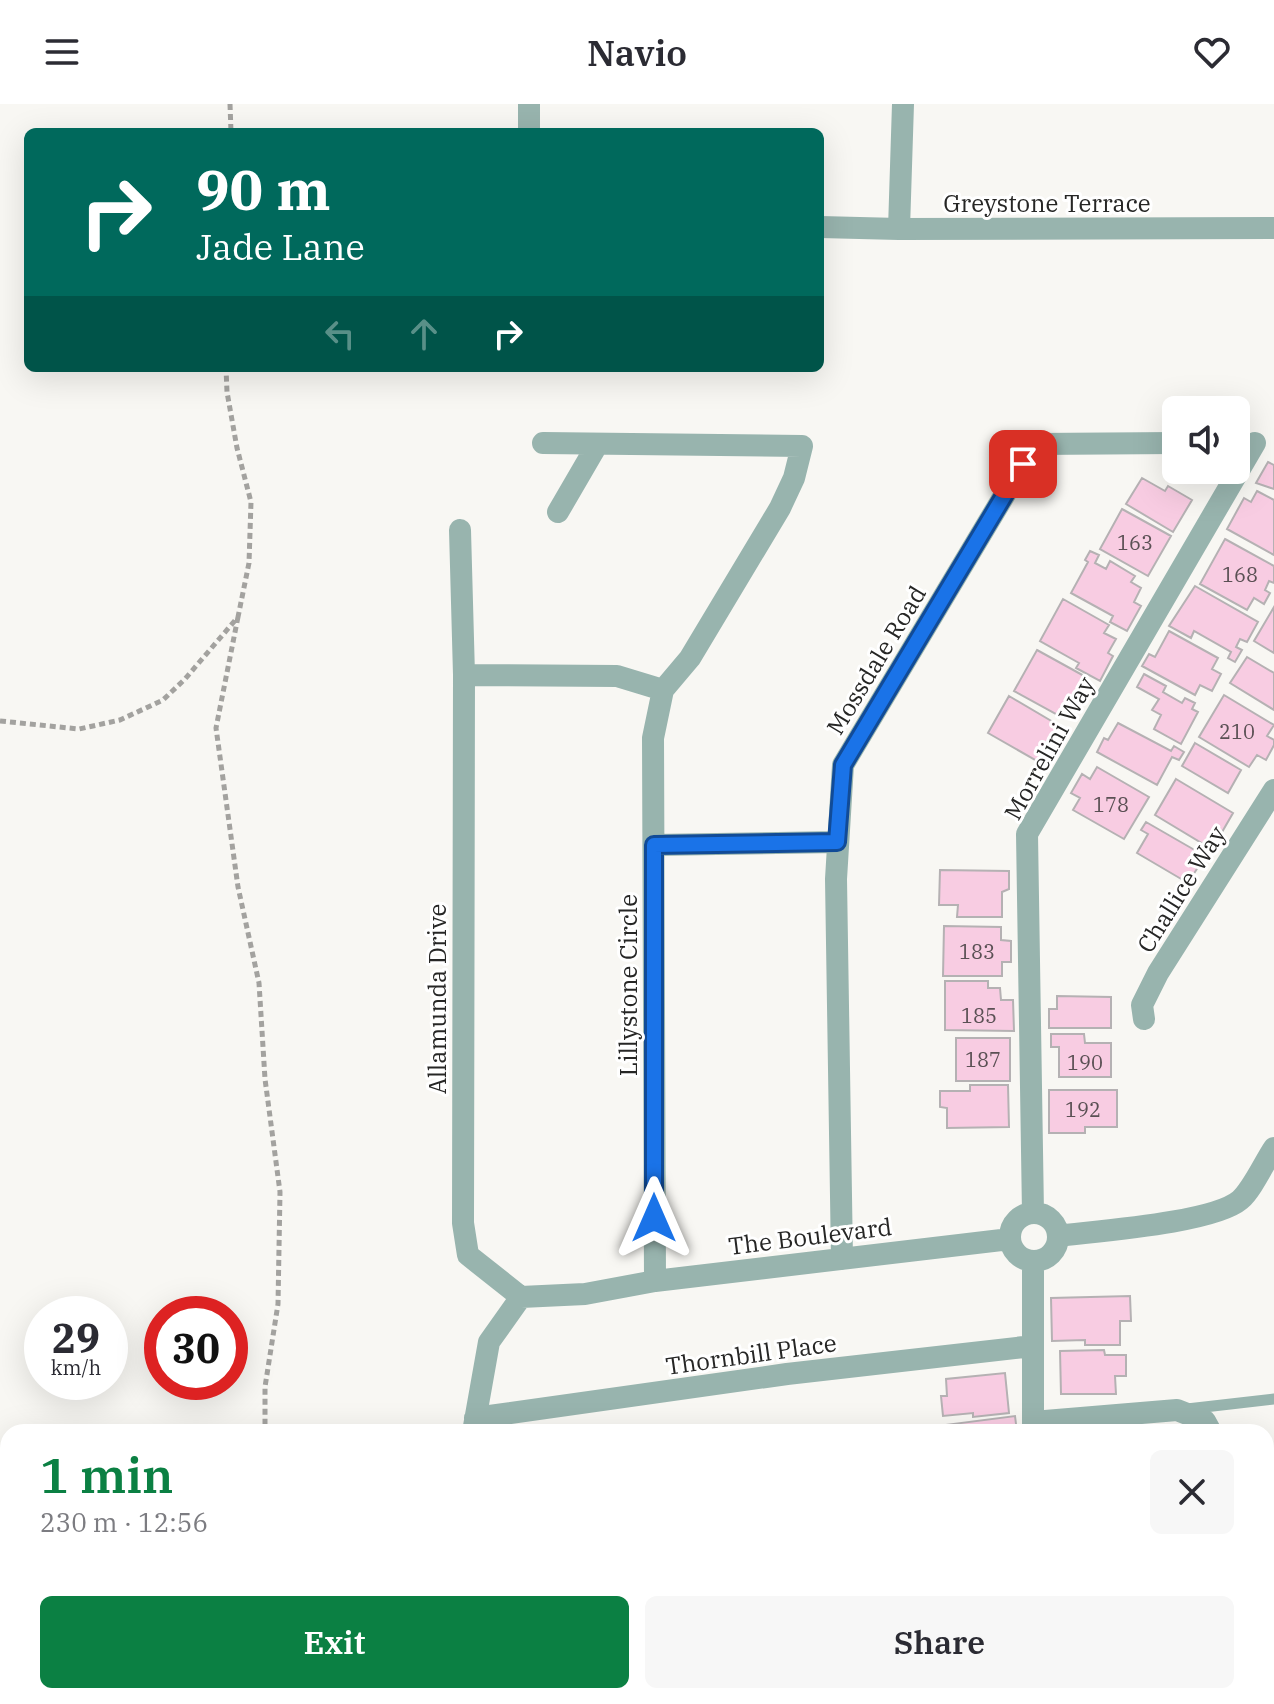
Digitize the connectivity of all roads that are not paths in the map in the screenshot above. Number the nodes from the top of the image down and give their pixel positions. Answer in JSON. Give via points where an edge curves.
{"nodes":[{"id":1,"x":529,"y":104,"type":"edge"},
{"id":2,"x":903,"y":104,"type":"edge"},
{"id":3,"x":529,"y":128,"type":"edge"},
{"id":4,"x":824,"y":227,"type":"edge"},
{"id":5,"x":1274,"y":228,"type":"edge"},
{"id":6,"x":899,"y":229,"type":"junction"},
{"id":7,"x":543,"y":443,"type":"dead end"},
{"id":8,"x":1162,"y":443,"type":"edge"},
{"id":9,"x":1255,"y":443,"type":"edge"},
{"id":10,"x":597,"y":445,"type":"junction"},
{"id":11,"x":558,"y":512,"type":"dead end"},
{"id":12,"x":460,"y":530,"type":"dead end"},
{"id":13,"x":464,"y":675,"type":"junction"},
{"id":14,"x":663,"y":690,"type":"junction"},
{"id":15,"x":1274,"y":792,"type":"edge"},
{"id":16,"x":837,"y":842,"type":"junction"},
{"id":17,"x":654,"y":845,"type":"junction"},
{"id":18,"x":1144,"y":1019,"type":"dead end"},
{"id":19,"x":1274,"y":1148,"type":"edge"},
{"id":20,"x":1033,"y":1213,"type":"junction"},
{"id":21,"x":1058,"y":1236,"type":"junction"},
{"id":22,"x":1010,"y":1239,"type":"junction"},
{"id":23,"x":842,"y":1259,"type":"junction"},
{"id":24,"x":1033,"y":1261,"type":"junction"},
{"id":25,"x":655,"y":1281,"type":"junction"},
{"id":26,"x":521,"y":1297,"type":"junction"},
{"id":27,"x":1033,"y":1346,"type":"junction"},
{"id":28,"x":1274,"y":1399,"type":"edge"},
{"id":29,"x":1177,"y":1410,"type":"junction"},
{"id":30,"x":474,"y":1424,"type":"edge"},
{"id":31,"x":480,"y":1424,"type":"edge"},
{"id":32,"x":1033,"y":1424,"type":"edge"},
{"id":33,"x":1058,"y":1424,"type":"edge"},
{"id":34,"x":1207,"y":1424,"type":"edge"}],
"edges":[{"from":1,"to":3,"type":"street"},
{"from":2,"to":6,"type":"street"},
{"from":4,"to":6,"type":"street","name":"Greystone Terrace"},
{"from":5,"to":6,"type":"street","name":"Greystone Terrace"},
{"from":7,"to":10,"type":"street","name":"Lillystone Circle"},
{"from":8,"to":16,"type":"street","name":"Mossdale Road","via":[[1035,444],[843,765]]},
{"from":9,"to":20,"type":"street","name":"Morrelini Way","via":[[1027,834]]},
{"from":10,"to":11,"type":"street"},
{"from":10,"to":14,"type":"street","name":"Lillystone Circle","via":[[802,446],[780,508],[690,658]]},
{"from":12,"to":13,"type":"street","name":"Allamunda Drive"},
{"from":13,"to":14,"type":"street","via":[[617,676]]},
{"from":13,"to":26,"type":"street","name":"Allamunda Drive","via":[[463,1223],[468,1255]]},
{"from":14,"to":17,"type":"street","name":"Lillystone Circle","via":[[653,738]]},
{"from":15,"to":18,"type":"street","name":"Challice Way","via":[[1158,973],[1142,1005]]},
{"from":16,"to":17,"type":"street"},
{"from":16,"to":23,"type":"street","name":"Mossdale Road"},
{"from":17,"to":25,"type":"street","name":"Lillystone Circle"},
{"from":19,"to":21,"type":"street","via":[[1240,1200],[1219,1210]]},
{"from":20,"to":21,"type":"street","via":[[1055,1224]]},
{"from":20,"to":22,"type":"street","via":[[1012,1227]]},
{"from":21,"to":24,"type":"street","via":[[1046,1258]]},
{"from":22,"to":23,"type":"street","name":"The Boulevard"},
{"from":22,"to":24,"type":"street","via":[[1022,1258]]},
{"from":23,"to":25,"type":"street","name":"The Boulevard"},
{"from":24,"to":27,"type":"street"},
{"from":25,"to":26,"type":"street","name":"The Boulevard","via":[[585,1294]]},
{"from":26,"to":30,"type":"street","via":[[489,1342]]},
{"from":27,"to":31,"type":"street","name":"Thornbill Place","via":[[787,1374]]},
{"from":27,"to":32,"type":"street"},
{"from":28,"to":29,"type":"lane"},
{"from":29,"to":33,"type":"street"},
{"from":29,"to":34,"type":"street"}]}
